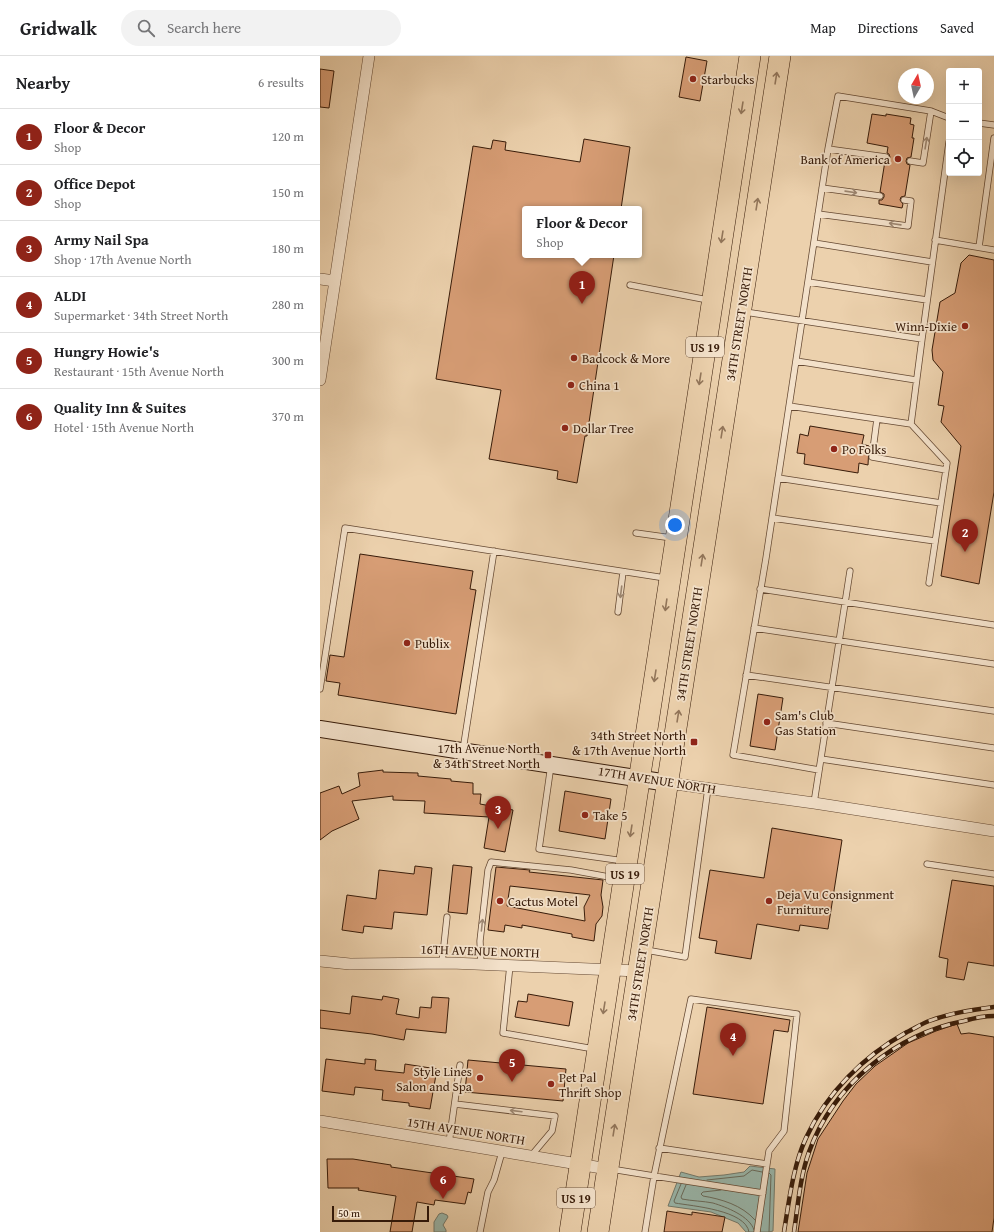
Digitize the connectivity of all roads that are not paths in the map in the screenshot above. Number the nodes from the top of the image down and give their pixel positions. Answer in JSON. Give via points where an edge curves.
{"nodes":[{"id":1,"x":369,"y":56,"type":"edge"},
{"id":2,"x":750,"y":56,"type":"edge"},
{"id":3,"x":780,"y":56,"type":"edge"},
{"id":4,"x":931,"y":111,"type":"junction"},
{"id":5,"x":946,"y":117,"type":"edge"},
{"id":6,"x":982,"y":124,"type":"edge"},
{"id":7,"x":994,"y":126,"type":"edge"},
{"id":8,"x":994,"y":138,"type":"edge"},
{"id":9,"x":828,"y":149,"type":"junction"},
{"id":10,"x":886,"y":157,"type":"dead end"},
{"id":11,"x":910,"y":161,"type":"dead end"},
{"id":12,"x":946,"y":163,"type":"edge"},
{"id":13,"x":822,"y":188,"type":"junction"},
{"id":14,"x":880,"y":196,"type":"dead end"},
{"id":15,"x":904,"y":200,"type":"dead end"},
{"id":16,"x":818,"y":214,"type":"junction"},
{"id":17,"x":935,"y":240,"type":"junction"},
{"id":18,"x":814,"y":243,"type":"junction"},
{"id":19,"x":979,"y":248,"type":"junction"},
{"id":20,"x":994,"y":250,"type":"edge"},
{"id":21,"x":932,"y":262,"type":"junction"},
{"id":22,"x":320,"y":279,"type":"edge"},
{"id":23,"x":335,"y":281,"type":"junction"},
{"id":24,"x":808,"y":282,"type":"junction"},
{"id":25,"x":630,"y":286,"type":"dead end"},
{"id":26,"x":712,"y":300,"type":"junction"},
{"id":27,"x":927,"y":300,"type":"junction"},
{"id":28,"x":740,"y":312,"type":"junction"},
{"id":29,"x":802,"y":321,"type":"junction"},
{"id":30,"x":922,"y":339,"type":"junction"},
{"id":31,"x":796,"y":361,"type":"junction"},
{"id":32,"x":320,"y":380,"type":"edge"},
{"id":33,"x":916,"y":380,"type":"junction"},
{"id":34,"x":789,"y":406,"type":"junction"},
{"id":35,"x":876,"y":419,"type":"junction"},
{"id":36,"x":911,"y":424,"type":"junction"},
{"id":37,"x":946,"y":470,"type":"junction"},
{"id":38,"x":778,"y":478,"type":"junction"},
{"id":39,"x":941,"y":503,"type":"junction"},
{"id":40,"x":772,"y":518,"type":"junction"},
{"id":41,"x":636,"y":533,"type":"dead end"},
{"id":42,"x":676,"y":539,"type":"junction"},
{"id":43,"x":935,"y":542,"type":"junction"},
{"id":44,"x":494,"y":551,"type":"junction"},
{"id":45,"x":850,"y":571,"type":"dead end"},
{"id":46,"x":623,"y":572,"type":"junction"},
{"id":47,"x":670,"y":579,"type":"junction"},
{"id":48,"x":929,"y":583,"type":"dead end"},
{"id":49,"x":760,"y":589,"type":"junction"},
{"id":50,"x":845,"y":602,"type":"junction"},
{"id":51,"x":618,"y":612,"type":"dead end"},
{"id":52,"x":994,"y":625,"type":"edge"},
{"id":53,"x":754,"y":628,"type":"junction"},
{"id":54,"x":839,"y":641,"type":"junction"},
{"id":55,"x":994,"y":664,"type":"edge"},
{"id":56,"x":746,"y":675,"type":"junction"},
{"id":57,"x":832,"y":687,"type":"junction"},
{"id":58,"x":320,"y":689,"type":"edge"},
{"id":59,"x":994,"y":711,"type":"edge"},
{"id":60,"x":826,"y":723,"type":"junction"},
{"id":61,"x":320,"y":729,"type":"edge"},
{"id":62,"x":994,"y":748,"type":"edge"},
{"id":63,"x":463,"y":750,"type":"junction"},
{"id":64,"x":821,"y":758,"type":"junction"},
{"id":65,"x":552,"y":764,"type":"junction"},
{"id":66,"x":819,"y":770,"type":"junction"},
{"id":67,"x":639,"y":778,"type":"junction"},
{"id":68,"x":668,"y":783,"type":"junction"},
{"id":69,"x":994,"y":785,"type":"edge"},
{"id":70,"x":708,"y":788,"type":"junction"},
{"id":71,"x":814,"y":803,"type":"junction"},
{"id":72,"x":994,"y":831,"type":"edge"},
{"id":73,"x":928,"y":864,"type":"dead end"},
{"id":74,"x":625,"y":871,"type":"junction"},
{"id":75,"x":994,"y":874,"type":"edge"},
{"id":76,"x":448,"y":918,"type":"dead end"},
{"id":77,"x":642,"y":950,"type":"junction"},
{"id":78,"x":320,"y":961,"type":"edge"},
{"id":79,"x":442,"y":963,"type":"junction"},
{"id":80,"x":481,"y":964,"type":"junction"},
{"id":81,"x":510,"y":966,"type":"junction"},
{"id":82,"x":610,"y":970,"type":"junction"},
{"id":83,"x":638,"y":971,"type":"junction"},
{"id":84,"x":598,"y":1050,"type":"junction"},
{"id":85,"x":460,"y":1065,"type":"dead end"},
{"id":86,"x":455,"y":1104,"type":"junction"},
{"id":87,"x":320,"y":1121,"type":"edge"},
{"id":88,"x":449,"y":1143,"type":"junction"},
{"id":89,"x":659,"y":1148,"type":"junction"},
{"id":90,"x":502,"y":1152,"type":"junction"},
{"id":91,"x":531,"y":1156,"type":"junction"},
{"id":92,"x":767,"y":1164,"type":"junction"},
{"id":93,"x":581,"y":1165,"type":"junction"},
{"id":94,"x":608,"y":1168,"type":"junction"},
{"id":95,"x":654,"y":1176,"type":"junction"},
{"id":96,"x":763,"y":1193,"type":"junction"},
{"id":97,"x":480,"y":1232,"type":"edge"},
{"id":98,"x":570,"y":1232,"type":"edge"},
{"id":99,"x":598,"y":1232,"type":"edge"},
{"id":100,"x":645,"y":1232,"type":"edge"},
{"id":101,"x":757,"y":1232,"type":"edge"}],
"edges":[{"from":1,"to":23,"type":"street"},
{"from":2,"to":26,"type":"highway","number":"US 19","one_way":true},
{"from":28,"to":3,"type":"highway","name":"34TH STREET NORTH","number":"US 19","one_way":true},
{"from":4,"to":5,"type":"lane"},
{"from":4,"to":9,"type":"lane","via":[[838,96]]},
{"from":11,"to":4,"type":"lane","one_way":true,"via":[[923,163]]},
{"from":6,"to":7,"type":"lane"},
{"from":8,"to":19,"type":"lane"},
{"from":9,"to":10,"type":"lane"},
{"from":9,"to":13,"type":"lane"},
{"from":12,"to":17,"type":"lane"},
{"from":13,"to":14,"type":"lane","one_way":true},
{"from":13,"to":16,"type":"lane"},
{"from":15,"to":16,"type":"lane","one_way":true,"via":[[911,201],[908,226]]},
{"from":16,"to":18,"type":"lane"},
{"from":17,"to":19,"type":"lane"},
{"from":17,"to":21,"type":"lane"},
{"from":18,"to":21,"type":"lane"},
{"from":18,"to":24,"type":"lane"},
{"from":19,"to":20,"type":"lane"},
{"from":21,"to":27,"type":"lane"},
{"from":22,"to":23,"type":"street"},
{"from":23,"to":32,"type":"street"},
{"from":24,"to":27,"type":"lane"},
{"from":24,"to":29,"type":"lane"},
{"from":25,"to":26,"type":"lane"},
{"from":26,"to":28,"type":"highway"},
{"from":26,"to":42,"type":"highway","number":"US 19","one_way":true},
{"from":27,"to":30,"type":"lane"},
{"from":28,"to":29,"type":"lane"},
{"from":68,"to":28,"type":"highway","name":"34TH STREET NORTH","number":"US 19","one_way":true},
{"from":29,"to":30,"type":"lane"},
{"from":29,"to":31,"type":"lane"},
{"from":30,"to":33,"type":"lane"},
{"from":31,"to":33,"type":"lane"},
{"from":31,"to":34,"type":"lane"},
{"from":33,"to":36,"type":"lane"},
{"from":34,"to":35,"type":"lane"},
{"from":34,"to":38,"type":"lane"},
{"from":35,"to":36,"type":"lane"},
{"from":35,"to":37,"type":"lane","via":[[872,457]]},
{"from":36,"to":37,"type":"lane","via":[[947,463]]},
{"from":37,"to":39,"type":"lane"},
{"from":38,"to":39,"type":"lane"},
{"from":38,"to":40,"type":"lane"},
{"from":39,"to":43,"type":"lane"},
{"from":40,"to":43,"type":"lane"},
{"from":40,"to":49,"type":"lane"},
{"from":41,"to":42,"type":"lane"},
{"from":42,"to":47,"type":"highway","number":"US 19"},
{"from":43,"to":48,"type":"lane"},
{"from":44,"to":46,"type":"lane"},
{"from":44,"to":58,"type":"lane","via":[[345,528]]},
{"from":44,"to":63,"type":"lane"},
{"from":45,"to":50,"type":"lane"},
{"from":46,"to":47,"type":"lane"},
{"from":46,"to":51,"type":"lane","one_way":true},
{"from":47,"to":67,"type":"highway","number":"US 19","one_way":true},
{"from":49,"to":50,"type":"lane"},
{"from":49,"to":53,"type":"lane"},
{"from":50,"to":52,"type":"lane"},
{"from":50,"to":54,"type":"lane"},
{"from":53,"to":54,"type":"lane"},
{"from":53,"to":56,"type":"lane"},
{"from":54,"to":55,"type":"lane"},
{"from":54,"to":57,"type":"lane"},
{"from":56,"to":57,"type":"lane"},
{"from":56,"to":66,"type":"lane","via":[[733,755]]},
{"from":57,"to":59,"type":"lane"},
{"from":57,"to":60,"type":"lane"},
{"from":60,"to":62,"type":"lane"},
{"from":60,"to":64,"type":"lane"},
{"from":61,"to":63,"type":"street","name":"17TH AVENUE NORTH"},
{"from":63,"to":65,"type":"street","name":"17TH AVENUE NORTH"},
{"from":64,"to":66,"type":"lane"},
{"from":64,"to":69,"type":"lane"},
{"from":65,"to":67,"type":"street","name":"17TH AVENUE NORTH"},
{"from":65,"to":74,"type":"lane","via":[[540,849]]},
{"from":66,"to":71,"type":"lane"},
{"from":67,"to":68,"type":"street","name":"17TH AVENUE NORTH"},
{"from":67,"to":74,"type":"highway","number":"US 19","one_way":true},
{"from":68,"to":70,"type":"street","name":"17TH AVENUE NORTH"},
{"from":68,"to":77,"type":"highway","name":"34TH STREET NORTH","number":"US 19"},
{"from":70,"to":71,"type":"street","name":"17TH AVENUE NORTH"},
{"from":70,"to":77,"type":"lane","via":[[685,957]]},
{"from":71,"to":72,"type":"street","name":"17TH AVENUE NORTH"},
{"from":73,"to":75,"type":"lane"},
{"from":80,"to":74,"type":"lane","one_way":true,"via":[[480,941],[491,862],[571,870]]},
{"from":74,"to":82,"type":"highway","number":"US 19"},
{"from":76,"to":79,"type":"lane"},
{"from":77,"to":83,"type":"highway","name":"34TH STREET NORTH","number":"US 19"},
{"from":78,"to":79,"type":"street","name":"16TH AVENUE NORTH","via":[[350,964]]},
{"from":79,"to":80,"type":"street","name":"16TH AVENUE NORTH"},
{"from":80,"to":81,"type":"street","name":"16TH AVENUE NORTH"},
{"from":81,"to":82,"type":"street","name":"16TH AVENUE NORTH"},
{"from":81,"to":84,"type":"lane","via":[[503,1033]]},
{"from":82,"to":83,"type":"street","name":"16TH AVENUE NORTH"},
{"from":82,"to":84,"type":"highway","number":"US 19","one_way":true},
{"from":94,"to":83,"type":"highway","name":"34TH STREET NORTH","number":"US 19","one_way":true},
{"from":84,"to":93,"type":"highway","number":"US 19"},
{"from":85,"to":86,"type":"lane"},
{"from":86,"to":88,"type":"lane"},
{"from":91,"to":86,"type":"lane","one_way":true,"via":[[552,1131],[555,1116]]},
{"from":87,"to":88,"type":"street","name":"15TH AVENUE NORTH"},
{"from":88,"to":90,"type":"street","name":"15TH AVENUE NORTH"},
{"from":89,"to":92,"type":"lane"},
{"from":89,"to":92,"type":"lane","via":[[691,999],[797,1014],[784,1131],[769,1150]]},
{"from":89,"to":95,"type":"lane"},
{"from":90,"to":91,"type":"street","name":"15TH AVENUE NORTH"},
{"from":90,"to":97,"type":"lane","via":[[488,1192]]},
{"from":91,"to":93,"type":"street","name":"15TH AVENUE NORTH"},
{"from":92,"to":96,"type":"lane"},
{"from":93,"to":94,"type":"street","name":"15TH AVENUE NORTH"},
{"from":93,"to":98,"type":"highway","number":"US 19"},
{"from":94,"to":95,"type":"lane"},
{"from":94,"to":99,"type":"highway","name":"34TH STREET NORTH","number":"US 19"},
{"from":95,"to":96,"type":"lane"},
{"from":95,"to":100,"type":"lane"},
{"from":96,"to":101,"type":"lane"}]}
